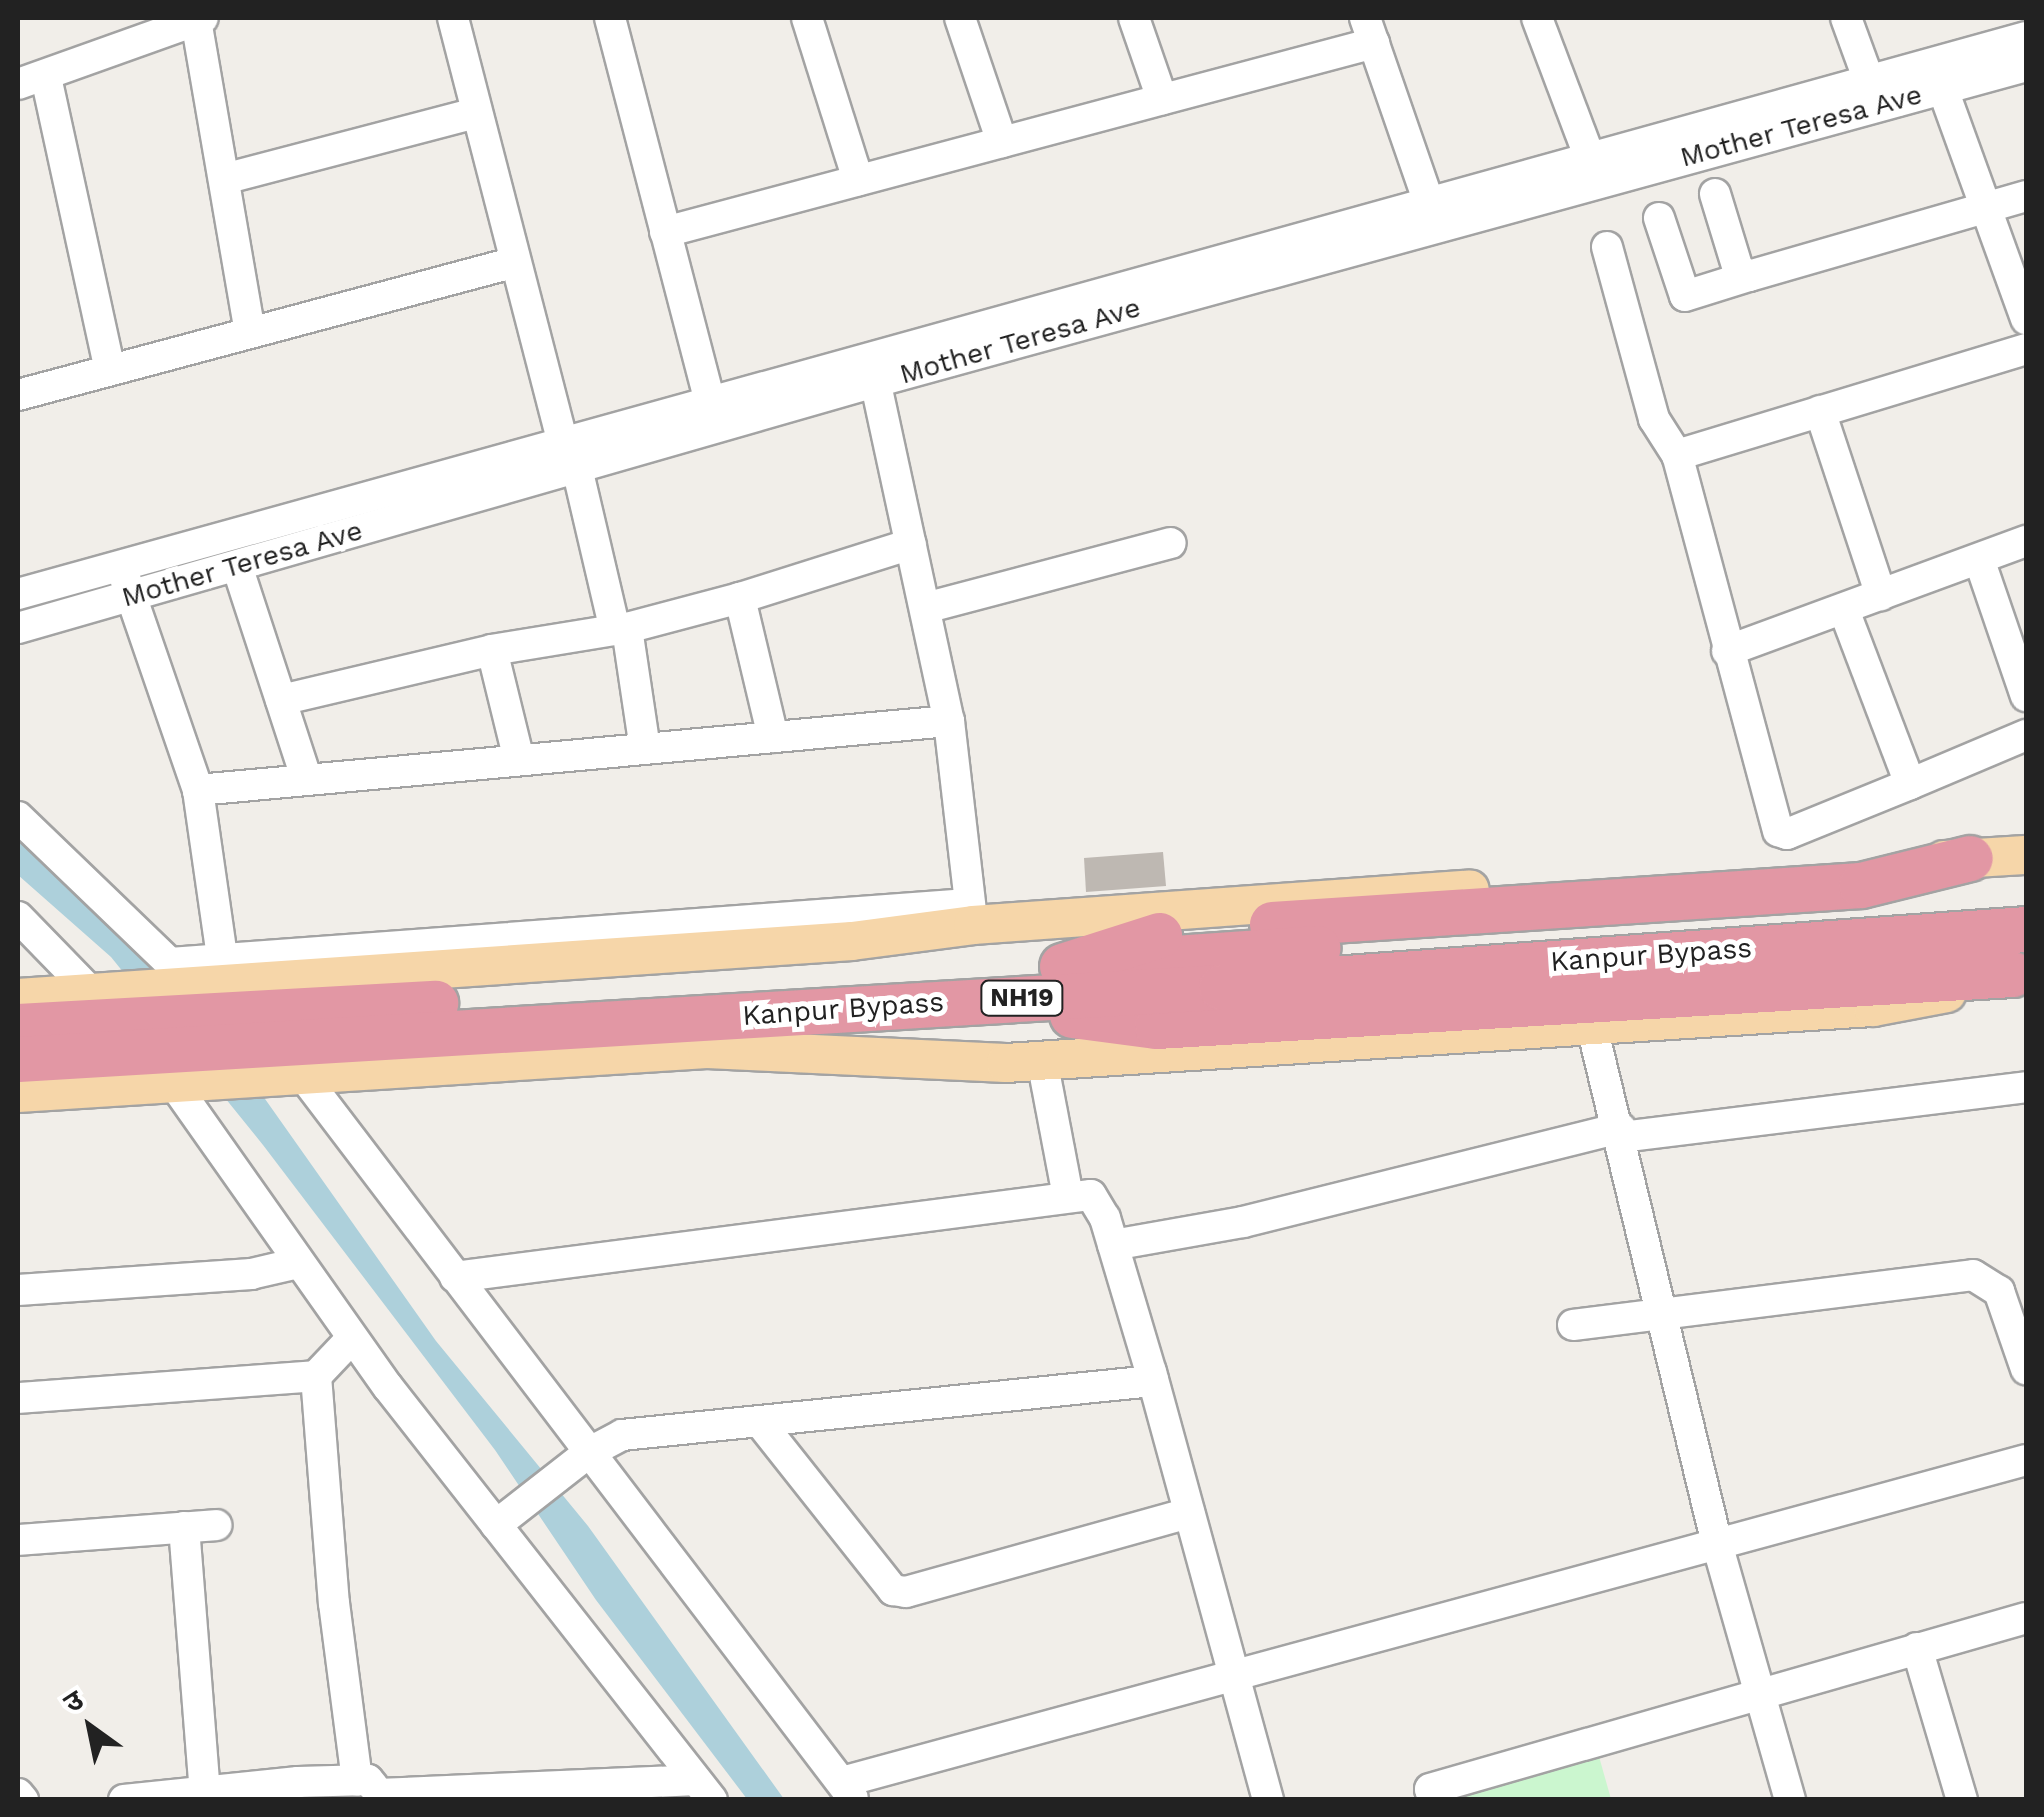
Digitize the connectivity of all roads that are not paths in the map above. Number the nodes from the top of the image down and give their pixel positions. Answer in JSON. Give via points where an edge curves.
{"nodes":[{"id":1,"x":453,"y":18,"type":"edge"},
{"id":2,"x":807,"y":18,"type":"edge"},
{"id":3,"x":960,"y":18,"type":"edge"},
{"id":4,"x":1134,"y":18,"type":"edge"},
{"id":5,"x":1536,"y":18,"type":"edge"},
{"id":6,"x":1846,"y":18,"type":"edge"},
{"id":7,"x":200,"y":19,"type":"edge"},
{"id":8,"x":619,"y":20,"type":"edge"},
{"id":9,"x":1369,"y":30,"type":"edge"},
{"id":10,"x":2026,"y":37,"type":"edge"},
{"id":11,"x":2026,"y":66,"type":"edge"},
{"id":12,"x":1938,"y":76,"type":"junction"},
{"id":13,"x":32,"y":80,"type":"edge"},
{"id":14,"x":1869,"y":81,"type":"junction"},
{"id":15,"x":1162,"y":99,"type":"junction"},
{"id":16,"x":476,"y":114,"type":"junction"},
{"id":17,"x":1002,"y":142,"type":"junction"},
{"id":18,"x":1590,"y":158,"type":"junction"},
{"id":19,"x":224,"y":179,"type":"junction"},
{"id":20,"x":858,"y":180,"type":"junction"},
{"id":21,"x":1715,"y":194,"type":"dead end"},
{"id":22,"x":2026,"y":196,"type":"edge"},
{"id":23,"x":1986,"y":210,"type":"junction"},
{"id":24,"x":1433,"y":214,"type":"junction"},
{"id":25,"x":1659,"y":218,"type":"dead end"},
{"id":26,"x":665,"y":232,"type":"junction"},
{"id":27,"x":1607,"y":247,"type":"dead end"},
{"id":28,"x":512,"y":263,"type":"junction"},
{"id":29,"x":1749,"y":276,"type":"junction"},
{"id":30,"x":2026,"y":319,"type":"edge"},
{"id":31,"x":250,"y":332,"type":"junction"},
{"id":32,"x":2026,"y":349,"type":"edge"},
{"id":33,"x":110,"y":370,"type":"junction"},
{"id":34,"x":873,"y":370,"type":"junction"},
{"id":35,"x":18,"y":395,"type":"edge"},
{"id":36,"x":710,"y":402,"type":"junction"},
{"id":37,"x":1820,"y":411,"type":"junction"},
{"id":38,"x":1677,"y":454,"type":"junction"},
{"id":39,"x":569,"y":460,"type":"junction"},
{"id":40,"x":2026,"y":541,"type":"edge"},
{"id":41,"x":910,"y":544,"type":"junction"},
{"id":42,"x":1171,"y":544,"type":"dead end"},
{"id":43,"x":1978,"y":559,"type":"junction"},
{"id":44,"x":121,"y":566,"type":"junction"},
{"id":45,"x":237,"y":566,"type":"junction"},
{"id":46,"x":18,"y":594,"type":"edge"},
{"id":47,"x":1881,"y":595,"type":"junction"},
{"id":48,"x":131,"y":596,"type":"junction"},
{"id":49,"x":740,"y":598,"type":"junction"},
{"id":50,"x":925,"y":608,"type":"junction"},
{"id":51,"x":1844,"y":610,"type":"junction"},
{"id":52,"x":18,"y":628,"type":"edge"},
{"id":53,"x":621,"y":629,"type":"junction"},
{"id":54,"x":492,"y":650,"type":"junction"},
{"id":55,"x":1727,"y":651,"type":"junction"},
{"id":56,"x":2026,"y":694,"type":"edge"},
{"id":57,"x":281,"y":700,"type":"junction"},
{"id":58,"x":949,"y":721,"type":"junction"},
{"id":59,"x":2026,"y":735,"type":"edge"},
{"id":60,"x":772,"y":738,"type":"junction"},
{"id":61,"x":645,"y":749,"type":"junction"},
{"id":62,"x":519,"y":760,"type":"junction"},
{"id":63,"x":307,"y":780,"type":"junction"},
{"id":64,"x":1910,"y":784,"type":"junction"},
{"id":65,"x":198,"y":790,"type":"junction"},
{"id":66,"x":18,"y":817,"type":"edge"},
{"id":67,"x":2026,"y":855,"type":"edge"},
{"id":68,"x":1970,"y":858,"type":"junction"},
{"id":69,"x":2026,"y":899,"type":"edge"},
{"id":70,"x":971,"y":914,"type":"junction"},
{"id":71,"x":18,"y":917,"type":"edge"},
{"id":72,"x":2026,"y":930,"type":"edge"},
{"id":73,"x":222,"y":957,"type":"junction"},
{"id":74,"x":2019,"y":974,"type":"edge"},
{"id":75,"x":180,"y":977,"type":"junction"},
{"id":76,"x":1048,"y":981,"type":"junction"},
{"id":77,"x":104,"y":990,"type":"junction"},
{"id":78,"x":18,"y":998,"type":"edge"},
{"id":79,"x":18,"y":1026,"type":"edge"},
{"id":80,"x":1592,"y":1028,"type":"junction"},
{"id":81,"x":18,"y":1059,"type":"edge"},
{"id":82,"x":1042,"y":1060,"type":"junction"},
{"id":83,"x":301,"y":1073,"type":"junction"},
{"id":84,"x":183,"y":1083,"type":"junction"},
{"id":85,"x":2026,"y":1087,"type":"edge"},
{"id":86,"x":18,"y":1092,"type":"edge"},
{"id":87,"x":1620,"y":1132,"type":"junction"},
{"id":88,"x":1068,"y":1196,"type":"junction"},
{"id":89,"x":1113,"y":1245,"type":"junction"},
{"id":90,"x":298,"y":1263,"type":"junction"},
{"id":91,"x":454,"y":1277,"type":"junction"},
{"id":92,"x":18,"y":1290,"type":"edge"},
{"id":93,"x":1662,"y":1310,"type":"junction"},
{"id":94,"x":1573,"y":1325,"type":"dead end"},
{"id":95,"x":352,"y":1338,"type":"junction"},
{"id":96,"x":2026,"y":1369,"type":"edge"},
{"id":97,"x":316,"y":1376,"type":"junction"},
{"id":98,"x":1153,"y":1381,"type":"junction"},
{"id":99,"x":18,"y":1398,"type":"edge"},
{"id":100,"x":758,"y":1420,"type":"junction"},
{"id":101,"x":588,"y":1453,"type":"junction"},
{"id":102,"x":2026,"y":1460,"type":"edge"},
{"id":103,"x":1189,"y":1514,"type":"junction"},
{"id":104,"x":216,"y":1525,"type":"dead end"},
{"id":105,"x":496,"y":1525,"type":"junction"},
{"id":106,"x":184,"y":1527,"type":"junction"},
{"id":107,"x":18,"y":1540,"type":"edge"},
{"id":108,"x":1716,"y":1540,"type":"junction"},
{"id":109,"x":2026,"y":1618,"type":"edge"},
{"id":110,"x":1918,"y":1648,"type":"junction"},
{"id":111,"x":1232,"y":1673,"type":"junction"},
{"id":112,"x":1760,"y":1692,"type":"junction"},
{"id":113,"x":704,"y":1790,"type":"edge"},
{"id":114,"x":204,"y":1791,"type":"junction"},
{"id":115,"x":371,"y":1791,"type":"edge"},
{"id":116,"x":848,"y":1791,"type":"edge"},
{"id":117,"x":18,"y":1794,"type":"edge"},
{"id":118,"x":23,"y":1800,"type":"edge"},
{"id":119,"x":124,"y":1800,"type":"edge"},
{"id":120,"x":1268,"y":1800,"type":"edge"},
{"id":121,"x":1432,"y":1800,"type":"edge"},
{"id":122,"x":1790,"y":1800,"type":"edge"},
{"id":123,"x":1962,"y":1800,"type":"edge"}],
"edges":[{"from":1,"to":16,"type":"street"},
{"from":2,"to":20,"type":"street"},
{"from":3,"to":17,"type":"street"},
{"from":4,"to":15,"type":"street"},
{"from":5,"to":18,"type":"street"},
{"from":6,"to":14,"type":"street"},
{"from":7,"to":13,"type":"street"},
{"from":7,"to":19,"type":"street"},
{"from":8,"to":26,"type":"street"},
{"from":9,"to":15,"type":"street"},
{"from":9,"to":24,"type":"street"},
{"from":10,"to":12,"type":"street"},
{"from":11,"to":12,"type":"street","name":"Mother Teresa Ave"},
{"from":12,"to":14,"type":"street"},
{"from":12,"to":23,"type":"street"},
{"from":12,"to":24,"type":"street","name":"Mother Teresa Ave"},
{"from":13,"to":33,"type":"street"},
{"from":14,"to":18,"type":"street"},
{"from":15,"to":17,"type":"street"},
{"from":16,"to":19,"type":"street"},
{"from":16,"to":28,"type":"street"},
{"from":17,"to":20,"type":"street"},
{"from":18,"to":24,"type":"street"},
{"from":19,"to":31,"type":"street"},
{"from":20,"to":26,"type":"street"},
{"from":21,"to":29,"type":"street","via":[[1738,269]]},
{"from":22,"to":23,"type":"street"},
{"from":23,"to":29,"type":"street"},
{"from":23,"to":30,"type":"street"},
{"from":24,"to":34,"type":"street","name":"Mother Teresa Ave"},
{"from":25,"to":29,"type":"street","via":[[1685,296]]},
{"from":26,"to":36,"type":"street"},
{"from":27,"to":38,"type":"street","via":[[1654,419]]},
{"from":28,"to":31,"type":"street"},
{"from":28,"to":39,"type":"street"},
{"from":31,"to":33,"type":"street"},
{"from":32,"to":37,"type":"street"},
{"from":33,"to":35,"type":"street"},
{"from":34,"to":36,"type":"street"},
{"from":34,"to":39,"type":"street","name":"Mother Teresa Ave"},
{"from":34,"to":41,"type":"street"},
{"from":36,"to":39,"type":"street"},
{"from":37,"to":38,"type":"street"},
{"from":37,"to":47,"type":"street"},
{"from":38,"to":55,"type":"street","via":[[1719,599]]},
{"from":39,"to":44,"type":"street"},
{"from":39,"to":45,"type":"street","name":"Mother Teresa Ave"},
{"from":39,"to":53,"type":"street"},
{"from":40,"to":43,"type":"street"},
{"from":41,"to":49,"type":"street"},
{"from":41,"to":50,"type":"street"},
{"from":42,"to":50,"type":"street"},
{"from":43,"to":47,"type":"street"},
{"from":43,"to":56,"type":"street"},
{"from":44,"to":46,"type":"street"},
{"from":44,"to":48,"type":"street"},
{"from":45,"to":48,"type":"street","name":"Mother Teresa Ave"},
{"from":45,"to":57,"type":"street"},
{"from":47,"to":51,"type":"street"},
{"from":48,"to":52,"type":"street","name":"Mother Teresa Ave"},
{"from":48,"to":65,"type":"street"},
{"from":49,"to":53,"type":"street"},
{"from":49,"to":60,"type":"street"},
{"from":50,"to":58,"type":"street"},
{"from":51,"to":55,"type":"street"},
{"from":51,"to":64,"type":"street"},
{"from":53,"to":54,"type":"street"},
{"from":53,"to":61,"type":"street"},
{"from":54,"to":57,"type":"street"},
{"from":54,"to":62,"type":"street"},
{"from":55,"to":64,"type":"street","via":[[1778,831],[1786,834]]},
{"from":57,"to":63,"type":"street"},
{"from":58,"to":60,"type":"street"},
{"from":58,"to":70,"type":"street"},
{"from":59,"to":64,"type":"street"},
{"from":60,"to":61,"type":"street"},
{"from":61,"to":62,"type":"street"},
{"from":62,"to":63,"type":"street"},
{"from":63,"to":65,"type":"street"},
{"from":65,"to":73,"type":"street"},
{"from":66,"to":75,"type":"street"},
{"from":67,"to":68,"type":"main road"},
{"from":68,"to":70,"type":"main road"},
{"from":68,"to":76,"type":"highway","via":[[1875,882],[1171,931]]},
{"from":69,"to":76,"type":"highway","name":"Kanpur Bypass","number":"NH19"},
{"from":70,"to":73,"type":"street"},
{"from":70,"to":75,"type":"main road","via":[[852,941]]},
{"from":71,"to":77,"type":"street"},
{"from":72,"to":76,"type":"highway","name":"Kanpur Bypass","number":"NH19"},
{"from":73,"to":75,"type":"street"},
{"from":74,"to":76,"type":"highway","via":[[1158,1026],[1063,1013]]},
{"from":74,"to":80,"type":"main road","via":[[1874,1007]]},
{"from":75,"to":77,"type":"main road"},
{"from":76,"to":79,"type":"highway","name":"Kanpur Bypass","number":"NH19"},
{"from":76,"to":81,"type":"highway","name":"Kanpur Bypass","number":"NH19"},
{"from":77,"to":78,"type":"main road"},
{"from":80,"to":82,"type":"main road"},
{"from":80,"to":87,"type":"street"},
{"from":82,"to":83,"type":"main road","via":[[939,1062],[708,1049]]},
{"from":82,"to":88,"type":"street"},
{"from":83,"to":84,"type":"main road"},
{"from":83,"to":91,"type":"street"},
{"from":84,"to":86,"type":"main road"},
{"from":84,"to":90,"type":"street"},
{"from":85,"to":87,"type":"street"},
{"from":87,"to":89,"type":"street","via":[[1243,1222]]},
{"from":87,"to":93,"type":"street"},
{"from":88,"to":89,"type":"street","via":[[1098,1200]]},
{"from":88,"to":91,"type":"street"},
{"from":89,"to":98,"type":"street"},
{"from":90,"to":92,"type":"street","via":[[252,1274]]},
{"from":90,"to":95,"type":"street"},
{"from":91,"to":101,"type":"street"},
{"from":93,"to":94,"type":"street"},
{"from":93,"to":96,"type":"street","via":[[1974,1275],[1999,1291]]},
{"from":93,"to":108,"type":"street"},
{"from":95,"to":97,"type":"street"},
{"from":95,"to":105,"type":"street"},
{"from":97,"to":99,"type":"street"},
{"from":97,"to":115,"type":"street","via":[[334,1603]]},
{"from":98,"to":100,"type":"street"},
{"from":98,"to":103,"type":"street"},
{"from":100,"to":101,"type":"street","via":[[622,1435]]},
{"from":100,"to":103,"type":"street","via":[[893,1590],[906,1592]]},
{"from":101,"to":105,"type":"street"},
{"from":101,"to":116,"type":"street"},
{"from":102,"to":108,"type":"street"},
{"from":103,"to":111,"type":"street"},
{"from":104,"to":106,"type":"street"},
{"from":105,"to":113,"type":"street"},
{"from":106,"to":107,"type":"street"},
{"from":106,"to":114,"type":"street"},
{"from":108,"to":111,"type":"street"},
{"from":108,"to":112,"type":"street"},
{"from":109,"to":110,"type":"street"},
{"from":110,"to":112,"type":"street"},
{"from":110,"to":123,"type":"street"},
{"from":111,"to":116,"type":"street"},
{"from":111,"to":120,"type":"street"},
{"from":112,"to":121,"type":"street","via":[[1430,1789]]},
{"from":112,"to":122,"type":"street"},
{"from":113,"to":115,"type":"street"},
{"from":114,"to":115,"type":"street"},
{"from":114,"to":119,"type":"street"},
{"from":117,"to":118,"type":"street"}]}
